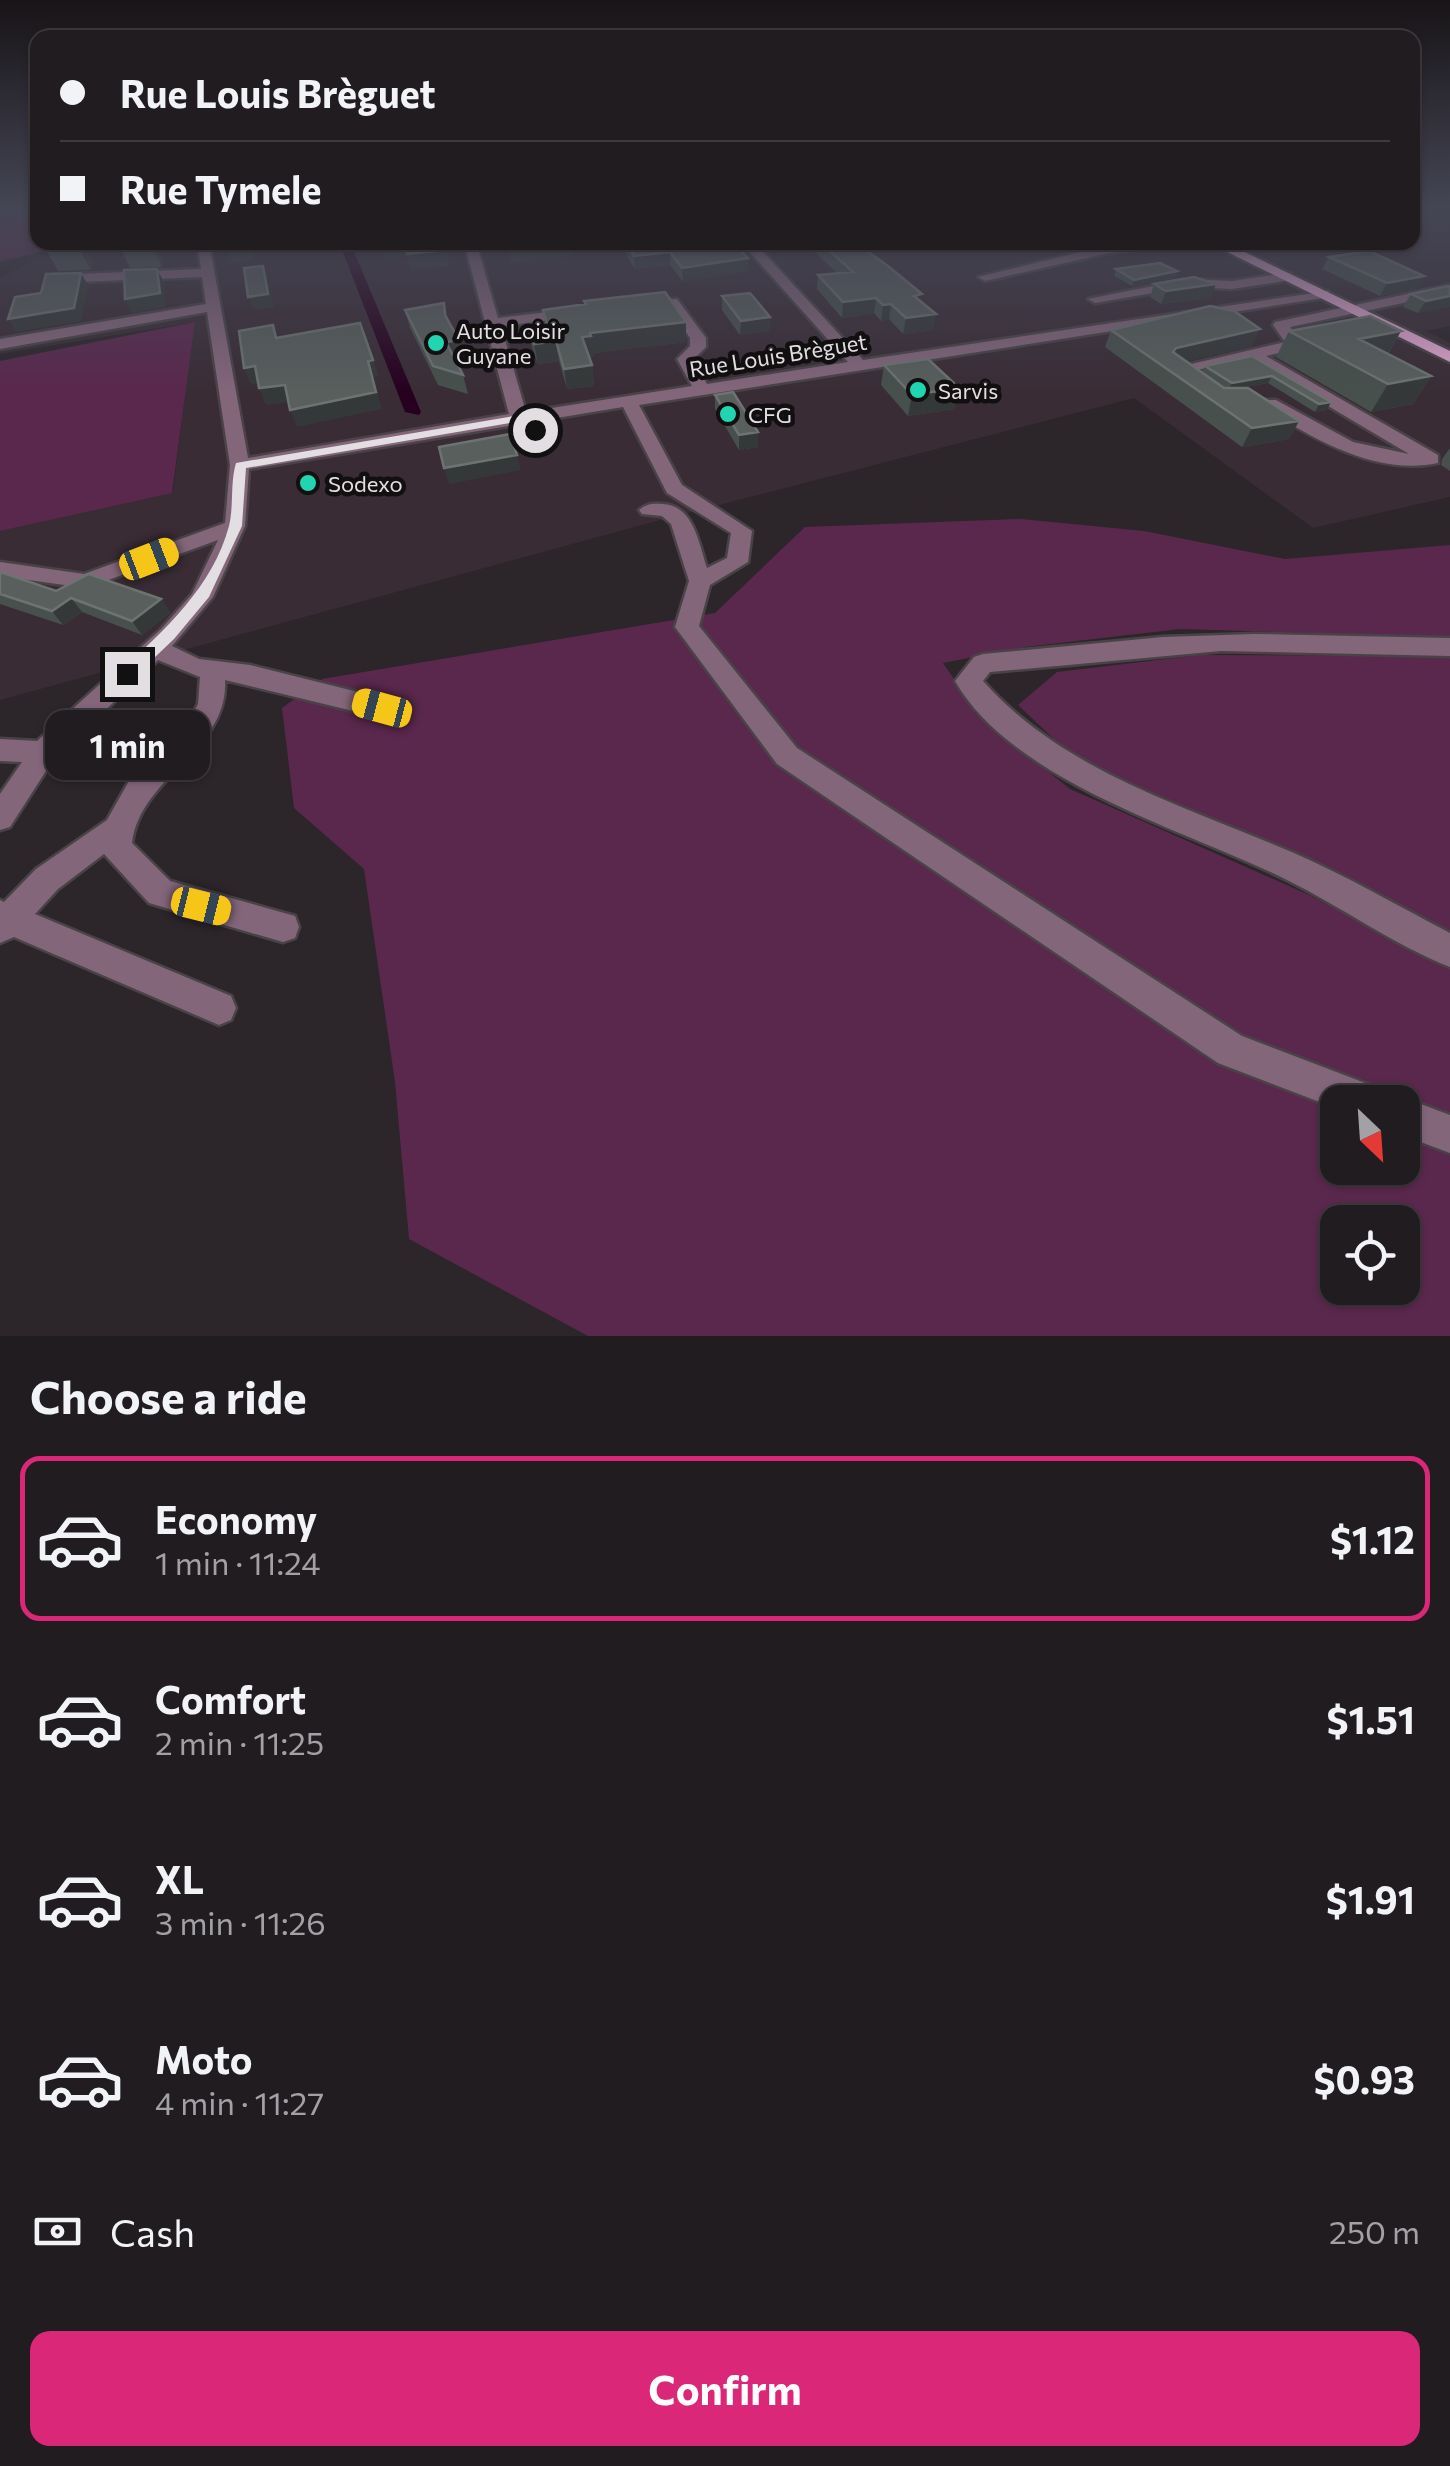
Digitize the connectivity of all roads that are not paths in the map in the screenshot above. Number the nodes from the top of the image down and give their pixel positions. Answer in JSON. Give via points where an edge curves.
{"nodes":[{"id":1,"x":206,"y":269,"type":"edge"},
{"id":2,"x":477,"y":269,"type":"edge"},
{"id":3,"x":772,"y":269,"type":"edge"},
{"id":4,"x":1015,"y":269,"type":"edge"},
{"id":5,"x":1270,"y":269,"type":"edge"},
{"id":6,"x":207,"y":273,"type":"junction"},
{"id":7,"x":985,"y":276,"type":"dead end"},
{"id":8,"x":1286,"y":277,"type":"junction"},
{"id":9,"x":46,"y":279,"type":"edge"},
{"id":10,"x":1450,"y":289,"type":"edge"},
{"id":11,"x":1323,"y":294,"type":"junction"},
{"id":12,"x":1095,"y":298,"type":"dead end"},
{"id":13,"x":213,"y":308,"type":"junction"},
{"id":14,"x":618,"y":308,"type":"edge"},
{"id":15,"x":600,"y":310,"type":"edge"},
{"id":16,"x":1354,"y":310,"type":"junction"},
{"id":17,"x":490,"y":323,"type":"junction"},
{"id":18,"x":0,"y":344,"type":"edge"},
{"id":19,"x":1253,"y":355,"type":"junction"},
{"id":20,"x":1450,"y":356,"type":"edge"},
{"id":21,"x":858,"y":364,"type":"junction"},
{"id":22,"x":1208,"y":389,"type":"edge"},
{"id":23,"x":702,"y":390,"type":"junction"},
{"id":24,"x":1259,"y":397,"type":"edge"},
{"id":25,"x":628,"y":402,"type":"junction"},
{"id":26,"x":529,"y":421,"type":"junction"},
{"id":27,"x":1440,"y":457,"type":"edge"},
{"id":28,"x":240,"y":466,"type":"junction"},
{"id":29,"x":649,"y":510,"type":"dead end"},
{"id":30,"x":236,"y":526,"type":"junction"},
{"id":31,"x":1,"y":569,"type":"edge"},
{"id":32,"x":700,"y":581,"type":"junction"},
{"id":33,"x":1450,"y":647,"type":"edge"},
{"id":34,"x":155,"y":648,"type":"junction"},
{"id":35,"x":212,"y":669,"type":"junction"},
{"id":36,"x":382,"y":708,"type":"dead end"},
{"id":37,"x":0,"y":750,"type":"edge"},
{"id":38,"x":43,"y":752,"type":"junction"},
{"id":39,"x":0,"y":818,"type":"edge"},
{"id":40,"x":116,"y":829,"type":"junction"},
{"id":41,"x":3,"y":920,"type":"edge"},
{"id":42,"x":283,"y":927,"type":"dead end"},
{"id":43,"x":1450,"y":951,"type":"edge"},
{"id":44,"x":219,"y":1008,"type":"dead end"},
{"id":45,"x":1323,"y":1085,"type":"edge"},
{"id":46,"x":1420,"y":1123,"type":"edge"},
{"id":47,"x":1450,"y":1134,"type":"edge"}],
"edges":[{"from":1,"to":6,"type":"street"},
{"from":2,"to":17,"type":"street"},
{"from":3,"to":21,"type":"street"},
{"from":4,"to":7,"type":"street"},
{"from":5,"to":8,"type":"main road"},
{"from":6,"to":9,"type":"street"},
{"from":6,"to":13,"type":"street"},
{"from":8,"to":11,"type":"main road"},
{"from":8,"to":12,"type":"street","via":[[1232,285],[1188,282]]},
{"from":10,"to":16,"type":"street"},
{"from":11,"to":16,"type":"main road"},
{"from":11,"to":21,"type":"street","name":"Rue Louis Brèguet"},
{"from":13,"to":18,"type":"street"},
{"from":13,"to":28,"type":"street"},
{"from":14,"to":23,"type":"street","via":[[672,302],[698,338],[685,359]]},
{"from":15,"to":17,"type":"street"},
{"from":16,"to":19,"type":"street","via":[[1280,325],[1295,345]]},
{"from":16,"to":20,"type":"main road"},
{"from":17,"to":26,"type":"street"},
{"from":19,"to":22,"type":"street","via":[[1178,368]]},
{"from":19,"to":27,"type":"street"},
{"from":21,"to":23,"type":"street","name":"Rue Louis Brèguet"},
{"from":23,"to":25,"type":"street","name":"Rue Louis Brèguet"},
{"from":24,"to":27,"type":"street","via":[[1326,440],[1400,462]]},
{"from":25,"to":26,"type":"street","name":"Rue Louis Brèguet"},
{"from":25,"to":32,"type":"street","via":[[674,489],[742,532],[738,562]]},
{"from":26,"to":28,"type":"street","name":"Rue Louis Brèguet"},
{"from":28,"to":30,"type":"street"},
{"from":29,"to":32,"type":"street","via":[[668,510],[681,522]]},
{"from":30,"to":31,"type":"street","via":[[86,582]]},
{"from":30,"to":34,"type":"street","via":[[202,597]]},
{"from":32,"to":45,"type":"street","via":[[687,627],[787,756],[1231,1050]]},
{"from":33,"to":43,"type":"street","via":[[1191,644],[983,662],[968,681],[988,709],[1066,766],[1291,867]]},
{"from":34,"to":35,"type":"street"},
{"from":34,"to":38,"type":"street"},
{"from":35,"to":36,"type":"street"},
{"from":35,"to":40,"type":"street","via":[[210,707],[144,783]]},
{"from":37,"to":38,"type":"street"},
{"from":38,"to":39,"type":"street"},
{"from":40,"to":41,"type":"street"},
{"from":40,"to":42,"type":"street","via":[[116,846],[160,893]]},
{"from":41,"to":44,"type":"street"},
{"from":46,"to":47,"type":"street"}]}
